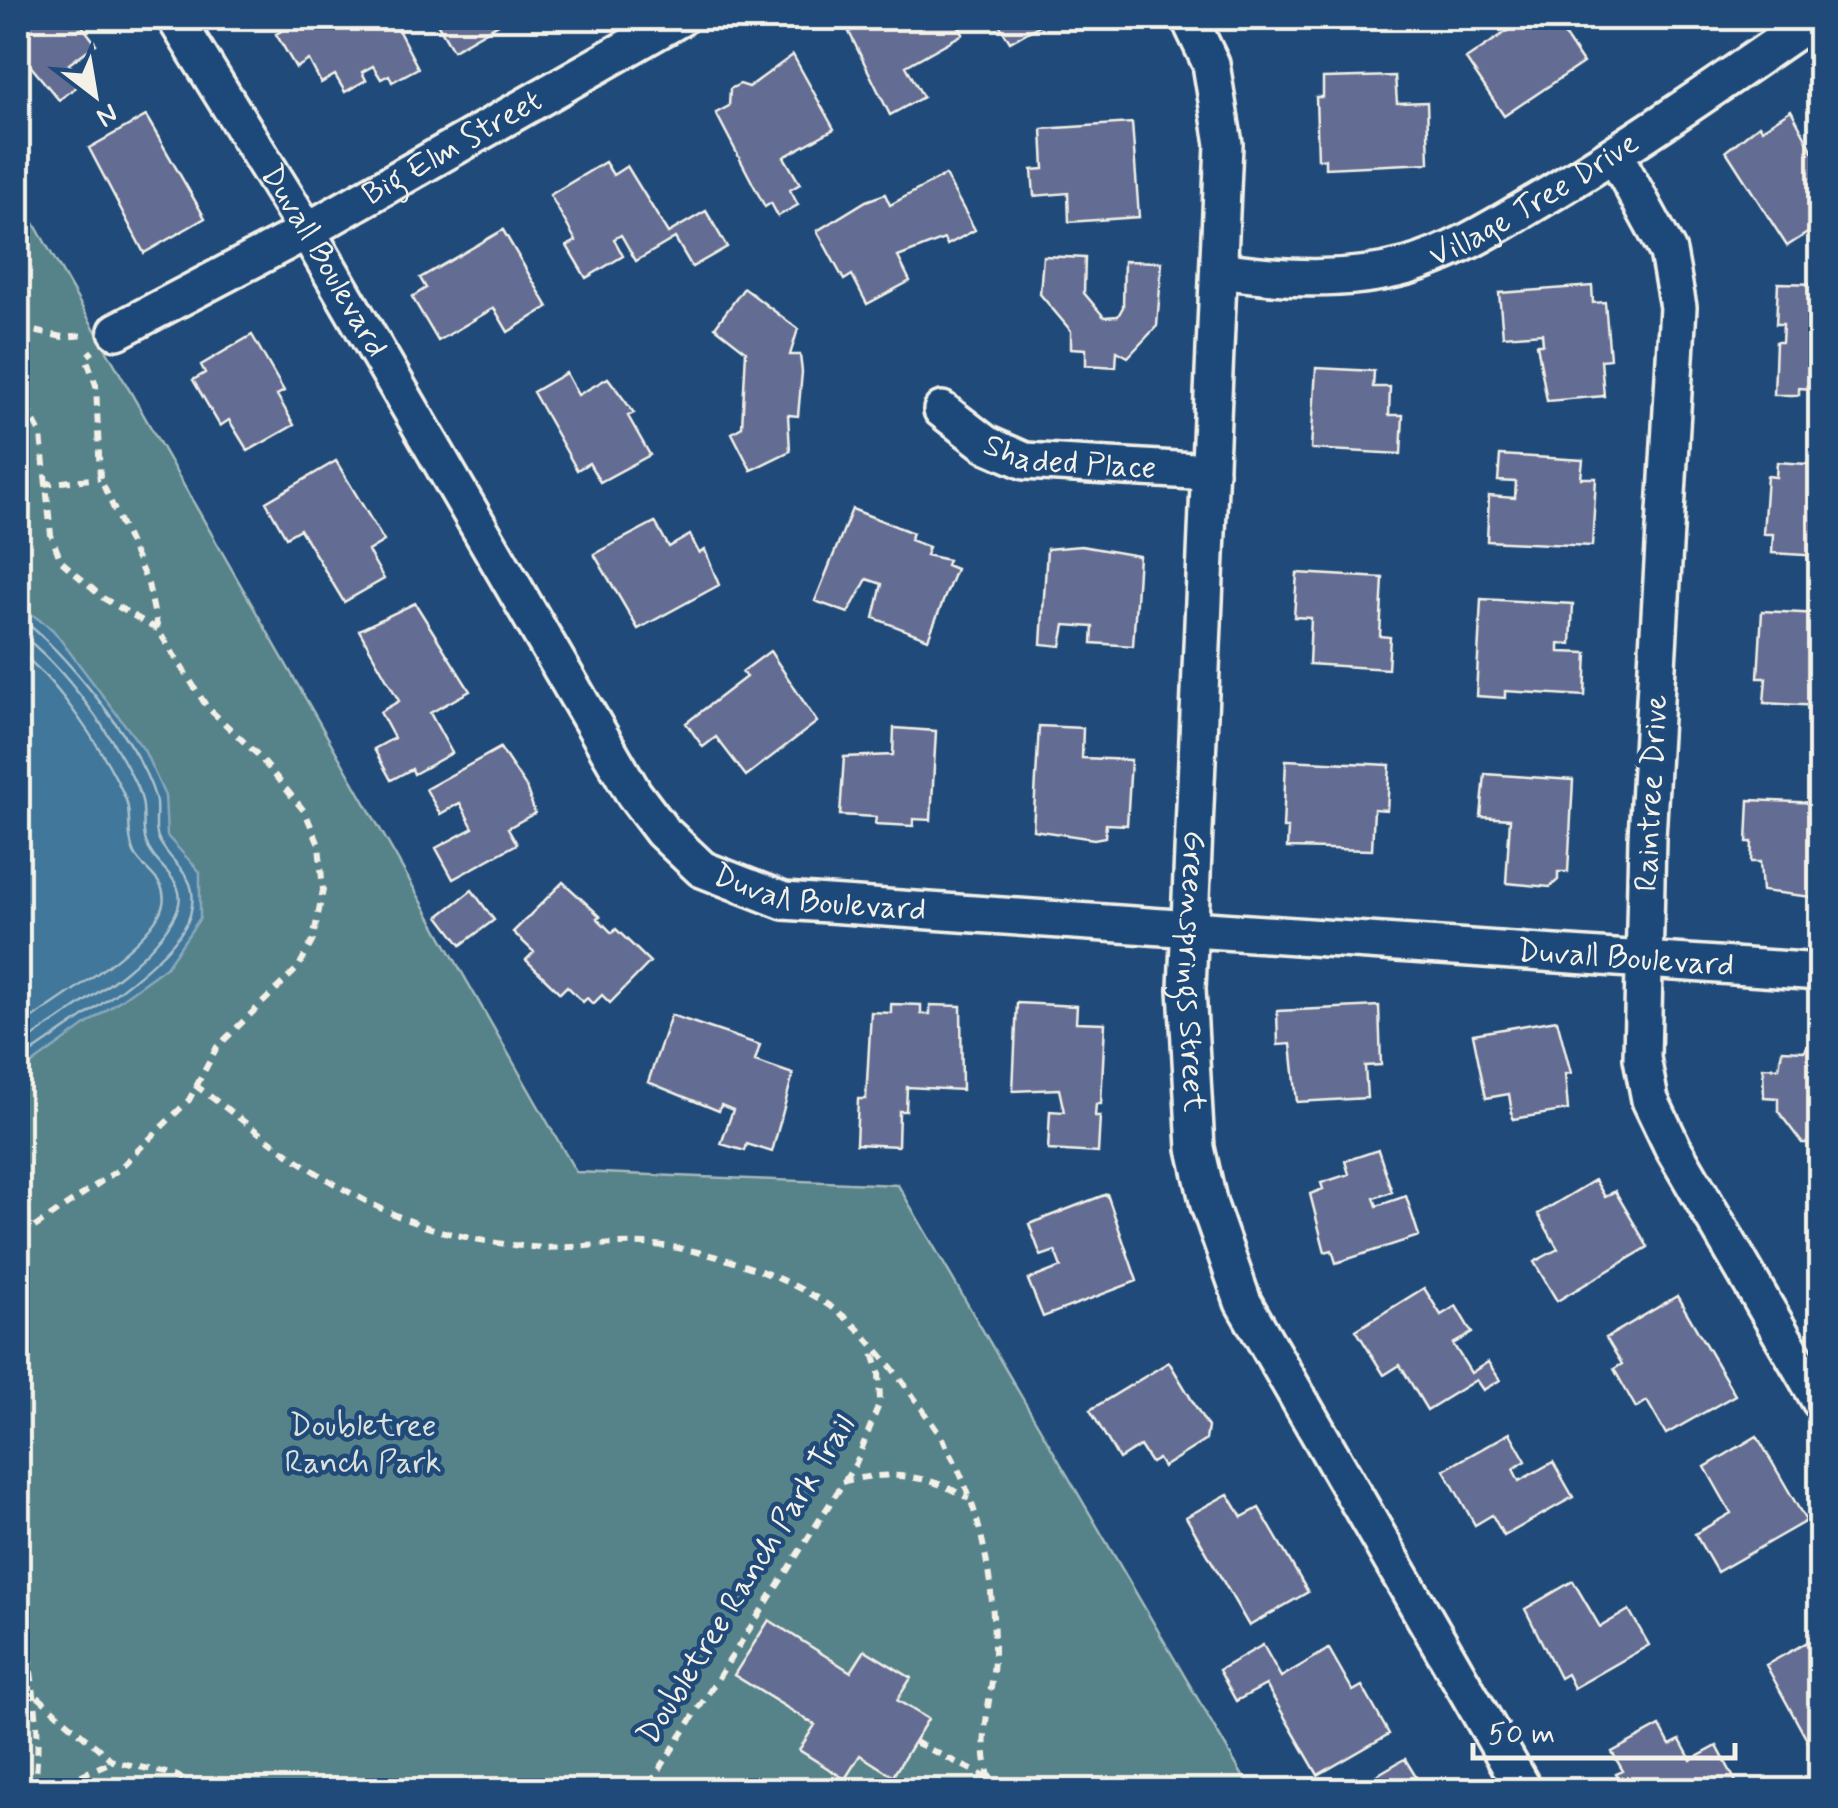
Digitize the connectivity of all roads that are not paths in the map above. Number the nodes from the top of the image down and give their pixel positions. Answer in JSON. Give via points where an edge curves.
{"nodes":[{"id":1,"x":176,"y":18,"type":"edge"},
{"id":2,"x":680,"y":18,"type":"edge"},
{"id":3,"x":1189,"y":18,"type":"edge"},
{"id":4,"x":1815,"y":18,"type":"edge"},
{"id":5,"x":1615,"y":155,"type":"junction"},
{"id":6,"x":307,"y":231,"type":"junction"},
{"id":7,"x":1220,"y":270,"type":"junction"},
{"id":8,"x":117,"y":331,"type":"road end"},
{"id":9,"x":942,"y":410,"type":"dead end"},
{"id":10,"x":1210,"y":472,"type":"junction"},
{"id":11,"x":1190,"y":927,"type":"junction"},
{"id":12,"x":1646,"y":960,"type":"junction"},
{"id":13,"x":1820,"y":972,"type":"edge"},
{"id":14,"x":1820,"y":1400,"type":"edge"},
{"id":15,"x":1524,"y":1790,"type":"edge"}],
"edges":[{"from":1,"to":6,"type":"street","name":"Duvall Boulevard"},
{"from":2,"to":6,"type":"street","name":"Big Elm Street"},
{"from":3,"to":7,"type":"street","name":"Greensprings Street","via":[[1211,64],[1222,112]]},
{"from":4,"to":5,"type":"street","name":"Village Tree Drive"},
{"from":5,"to":7,"type":"street","name":"Village Tree Drive","via":[[1472,241],[1407,266],[1317,279]]},
{"from":5,"to":12,"type":"street","name":"Raintree Drive","via":[[1668,252],[1678,308],[1646,837]]},
{"from":6,"to":8,"type":"street","name":"Big Elm Street"},
{"from":6,"to":11,"type":"street","name":"Duvall Boulevard","via":[[634,794],[702,869],[784,901]]},
{"from":7,"to":10,"type":"street","name":"Greensprings Street"},
{"from":9,"to":10,"type":"street","name":"Shaded Place","via":[[986,444],[1025,461]]},
{"from":10,"to":11,"type":"street","name":"Greensprings Street"},
{"from":11,"to":12,"type":"street","name":"Duvall Boulevard"},
{"from":11,"to":15,"type":"street","name":"Greensprings Street","via":[[1196,1148],[1243,1302]]},
{"from":12,"to":13,"type":"street","name":"Duvall Boulevard"},
{"from":12,"to":14,"type":"street","name":"Raintree Drive","via":[[1642,1058],[1650,1100]]}]}
